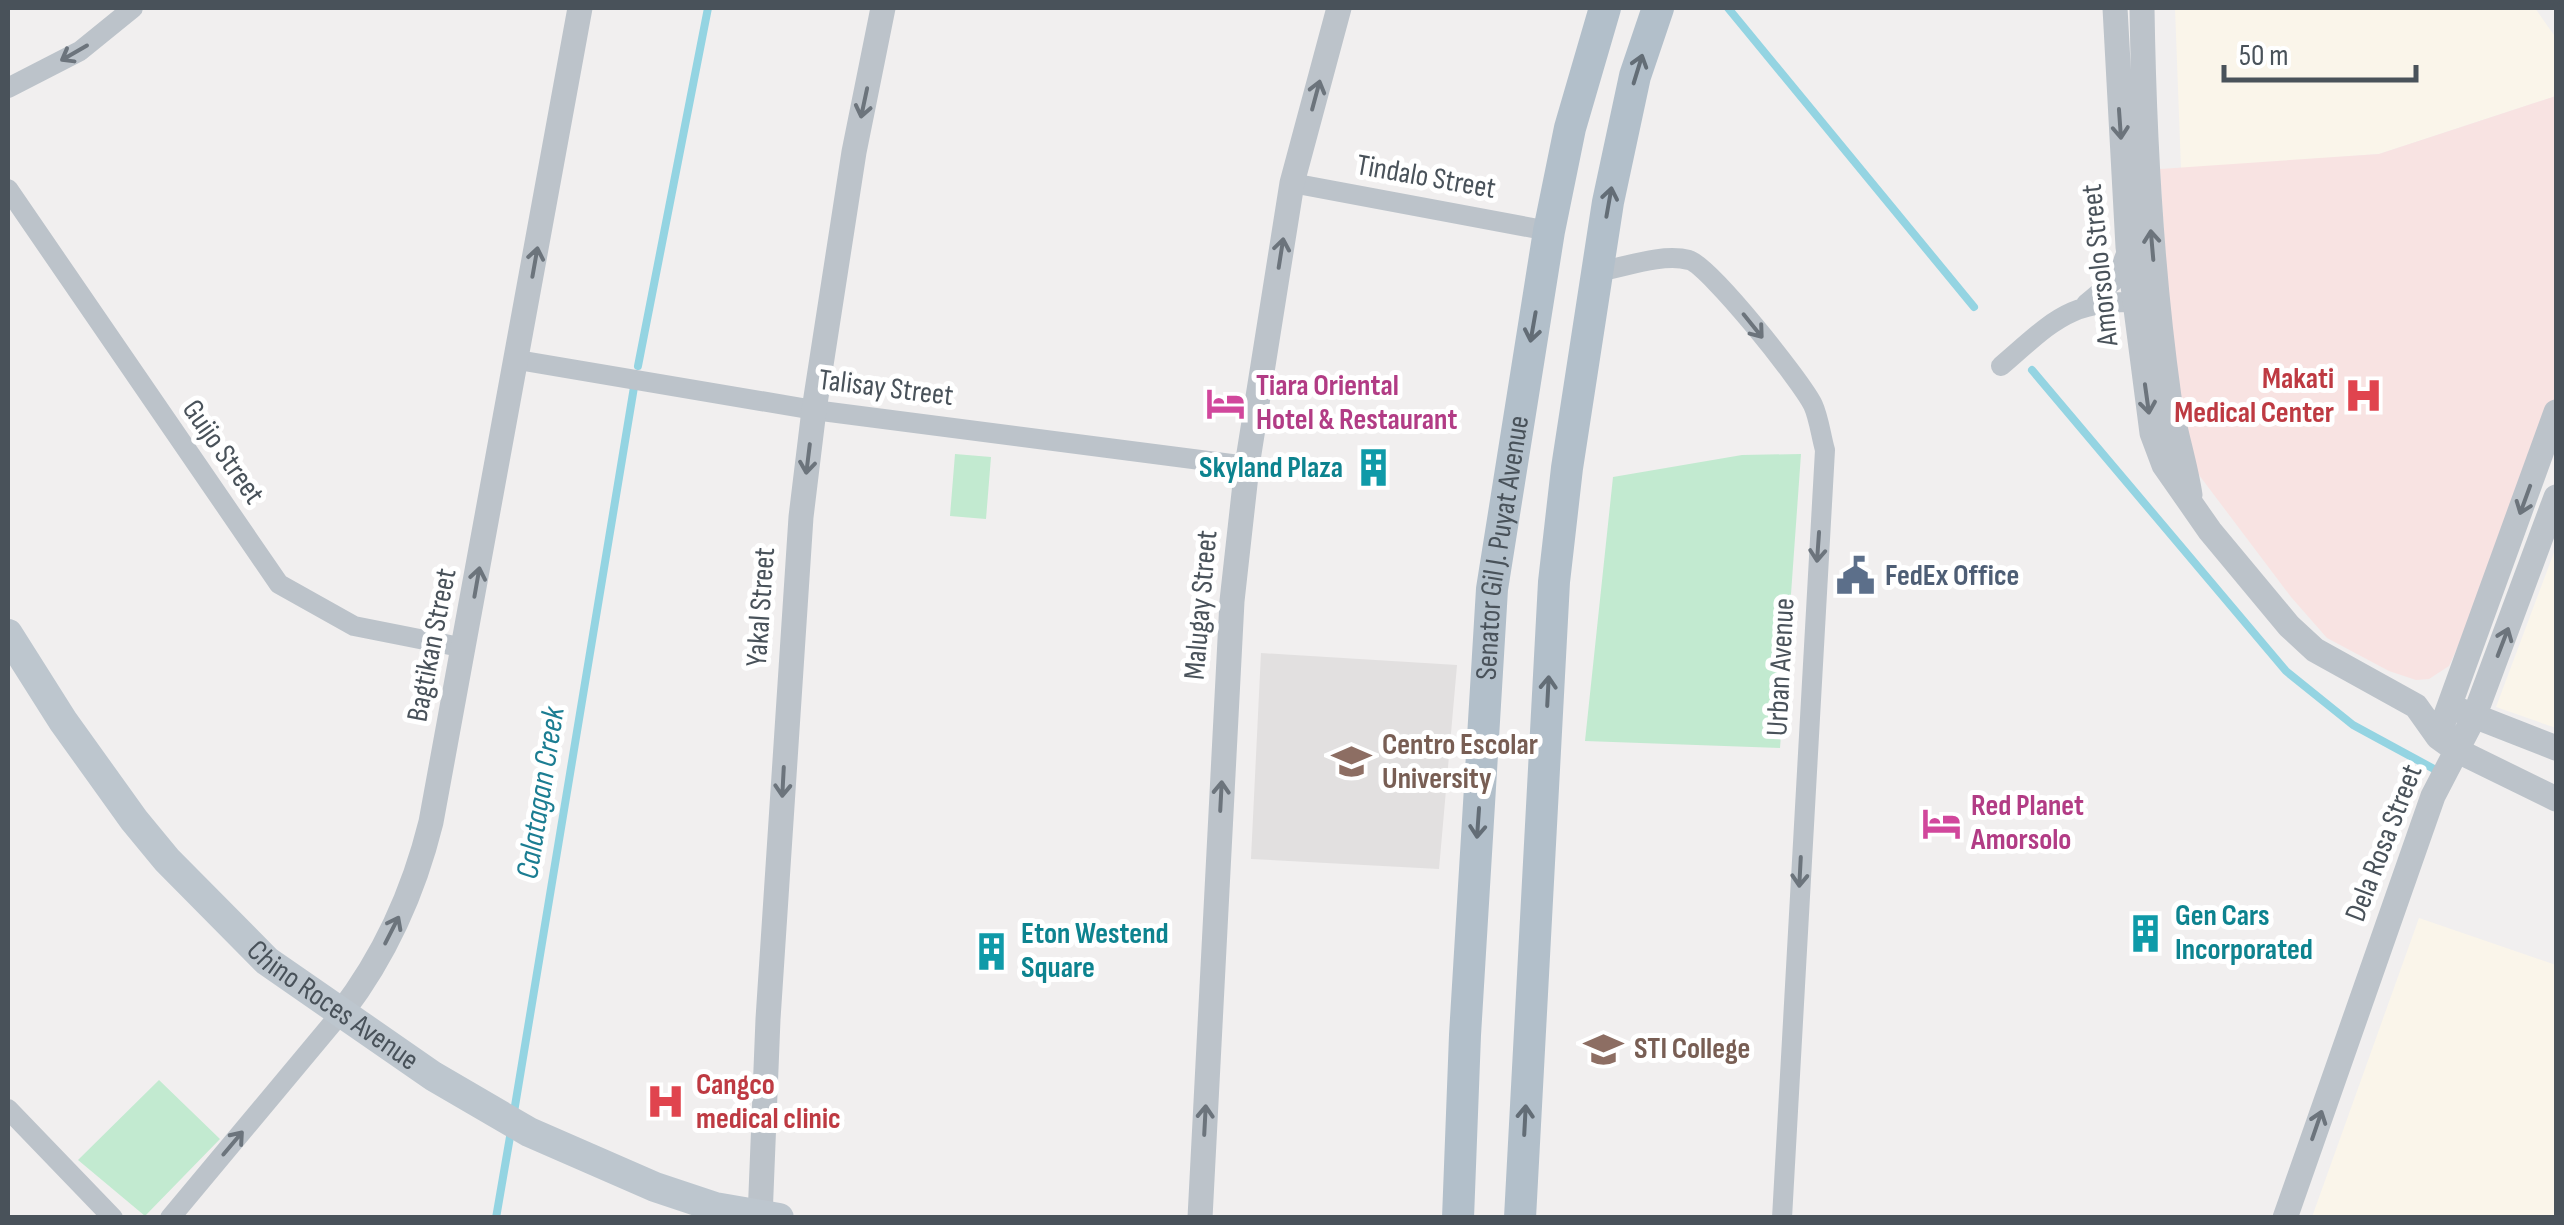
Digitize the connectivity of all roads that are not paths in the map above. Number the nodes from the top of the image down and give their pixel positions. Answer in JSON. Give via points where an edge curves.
{"nodes":[{"id":1,"x":133,"y":8,"type":"edge"},
{"id":2,"x":580,"y":8,"type":"edge"},
{"id":3,"x":884,"y":8,"type":"edge"},
{"id":4,"x":1339,"y":8,"type":"edge"},
{"id":5,"x":1605,"y":8,"type":"edge"},
{"id":6,"x":1658,"y":8,"type":"edge"},
{"id":7,"x":2114,"y":8,"type":"edge"},
{"id":8,"x":2142,"y":8,"type":"edge"},
{"id":9,"x":8,"y":88,"type":"edge"},
{"id":10,"x":1292,"y":183,"type":"junction"},
{"id":11,"x":8,"y":189,"type":"edge"},
{"id":12,"x":1549,"y":230,"type":"junction"},
{"id":13,"x":2128,"y":247,"type":"junction"},
{"id":14,"x":1598,"y":272,"type":"junction"},
{"id":15,"x":2146,"y":302,"type":"junction"},
{"id":16,"x":2082,"y":307,"type":"junction"},
{"id":17,"x":518,"y":360,"type":"junction"},
{"id":18,"x":2001,"y":366,"type":"dead end"},
{"id":19,"x":814,"y":410,"type":"junction"},
{"id":20,"x":2556,"y":412,"type":"edge"},
{"id":21,"x":1247,"y":466,"type":"junction"},
{"id":22,"x":2556,"y":498,"type":"edge"},
{"id":23,"x":8,"y":634,"type":"edge"},
{"id":24,"x":465,"y":648,"type":"junction"},
{"id":25,"x":2416,"y":706,"type":"junction"},
{"id":26,"x":2462,"y":711,"type":"junction"},
{"id":27,"x":2447,"y":743,"type":"junction"},
{"id":28,"x":2556,"y":748,"type":"edge"},
{"id":29,"x":2556,"y":799,"type":"edge"},
{"id":30,"x":341,"y":1013,"type":"junction"},
{"id":31,"x":8,"y":1109,"type":"edge"},
{"id":32,"x":766,"y":1216,"type":"edge"},
{"id":33,"x":113,"y":1218,"type":"edge"},
{"id":34,"x":170,"y":1218,"type":"edge"},
{"id":35,"x":1200,"y":1218,"type":"edge"},
{"id":36,"x":1458,"y":1218,"type":"edge"},
{"id":37,"x":1520,"y":1218,"type":"edge"},
{"id":38,"x":1782,"y":1218,"type":"edge"},
{"id":39,"x":2285,"y":1218,"type":"edge"}],
"edges":[{"from":1,"to":9,"type":"street","one_way":true,"via":[[80,51]]},
{"from":17,"to":2,"type":"street","name":"Bagtikan Street","one_way":true},
{"from":3,"to":19,"type":"street","name":"Yakal Street","one_way":true},
{"from":10,"to":4,"type":"street","name":"Malugay Street","one_way":true},
{"from":5,"to":12,"type":"main road","name":"Senator Gil J. Puyat Avenue"},
{"from":14,"to":6,"type":"main road","name":"Senator Gil J. Puyat Avenue","one_way":true,"via":[[1635,76]]},
{"from":7,"to":13,"type":"street","name":"Amorsolo Street","one_way":true},
{"from":15,"to":8,"type":"street","name":"Amorsolo Street","one_way":true},
{"from":10,"to":12,"type":"street","name":"Tindalo Street"},
{"from":21,"to":10,"type":"street","name":"Malugay Street","one_way":true},
{"from":11,"to":24,"type":"street","name":"Guijo Street","via":[[279,584],[354,626]]},
{"from":12,"to":36,"type":"main road","name":"Senator Gil J. Puyat Avenue","one_way":true,"via":[[1492,589]]},
{"from":13,"to":15,"type":"street","name":"Amorsolo Street"},
{"from":13,"to":16,"type":"street","via":[[2116,280]]},
{"from":37,"to":14,"type":"main road","name":"Senator Gil J. Puyat Avenue","one_way":true,"via":[[1554,582]]},
{"from":14,"to":38,"type":"street","name":"Urban Avenue","one_way":true,"via":[[1684,258],[1696,263],[1813,405],[1824,450]]},
{"from":15,"to":16,"type":"street"},
{"from":15,"to":25,"type":"street","name":"Amorsolo Street","via":[[2191,504],[2315,650]]},
{"from":16,"to":18,"type":"street","via":[[2048,323]]},
{"from":17,"to":19,"type":"street","name":"Talisay Street"},
{"from":24,"to":17,"type":"street","name":"Bagtikan Street","one_way":true},
{"from":19,"to":21,"type":"street","name":"Talisay Street"},
{"from":19,"to":32,"type":"street","name":"Yakal Street","one_way":true,"via":[[791,631]]},
{"from":20,"to":26,"type":"street","name":"Dela Rosa Street","one_way":true},
{"from":35,"to":21,"type":"street","name":"Malugay Street","one_way":true,"via":[[1232,601]]},
{"from":26,"to":22,"type":"street","name":"Dela Rosa Street","one_way":true},
{"from":23,"to":30,"type":"main road","name":"Chino Roces Avenue","via":[[103,781],[167,860],[268,961]]},
{"from":30,"to":24,"type":"street","name":"Bagtikan Street","one_way":true,"via":[[419,872]]},
{"from":25,"to":26,"type":"street","name":"Amorsolo Street"},
{"from":25,"to":27,"type":"street","name":"Amorsolo Street"},
{"from":26,"to":27,"type":"street","name":"Dela Rosa Street"},
{"from":26,"to":28,"type":"street","name":"Amorsolo Street"},
{"from":27,"to":29,"type":"street","name":"Amorsolo Street"},
{"from":39,"to":27,"type":"street","name":"Dela Rosa Street","one_way":true},
{"from":30,"to":32,"type":"main road","name":"Chino Roces Avenue","via":[[529,1132],[670,1192]]},
{"from":34,"to":30,"type":"street","name":"Bagtikan Street","one_way":true},
{"from":31,"to":33,"type":"street"}]}
